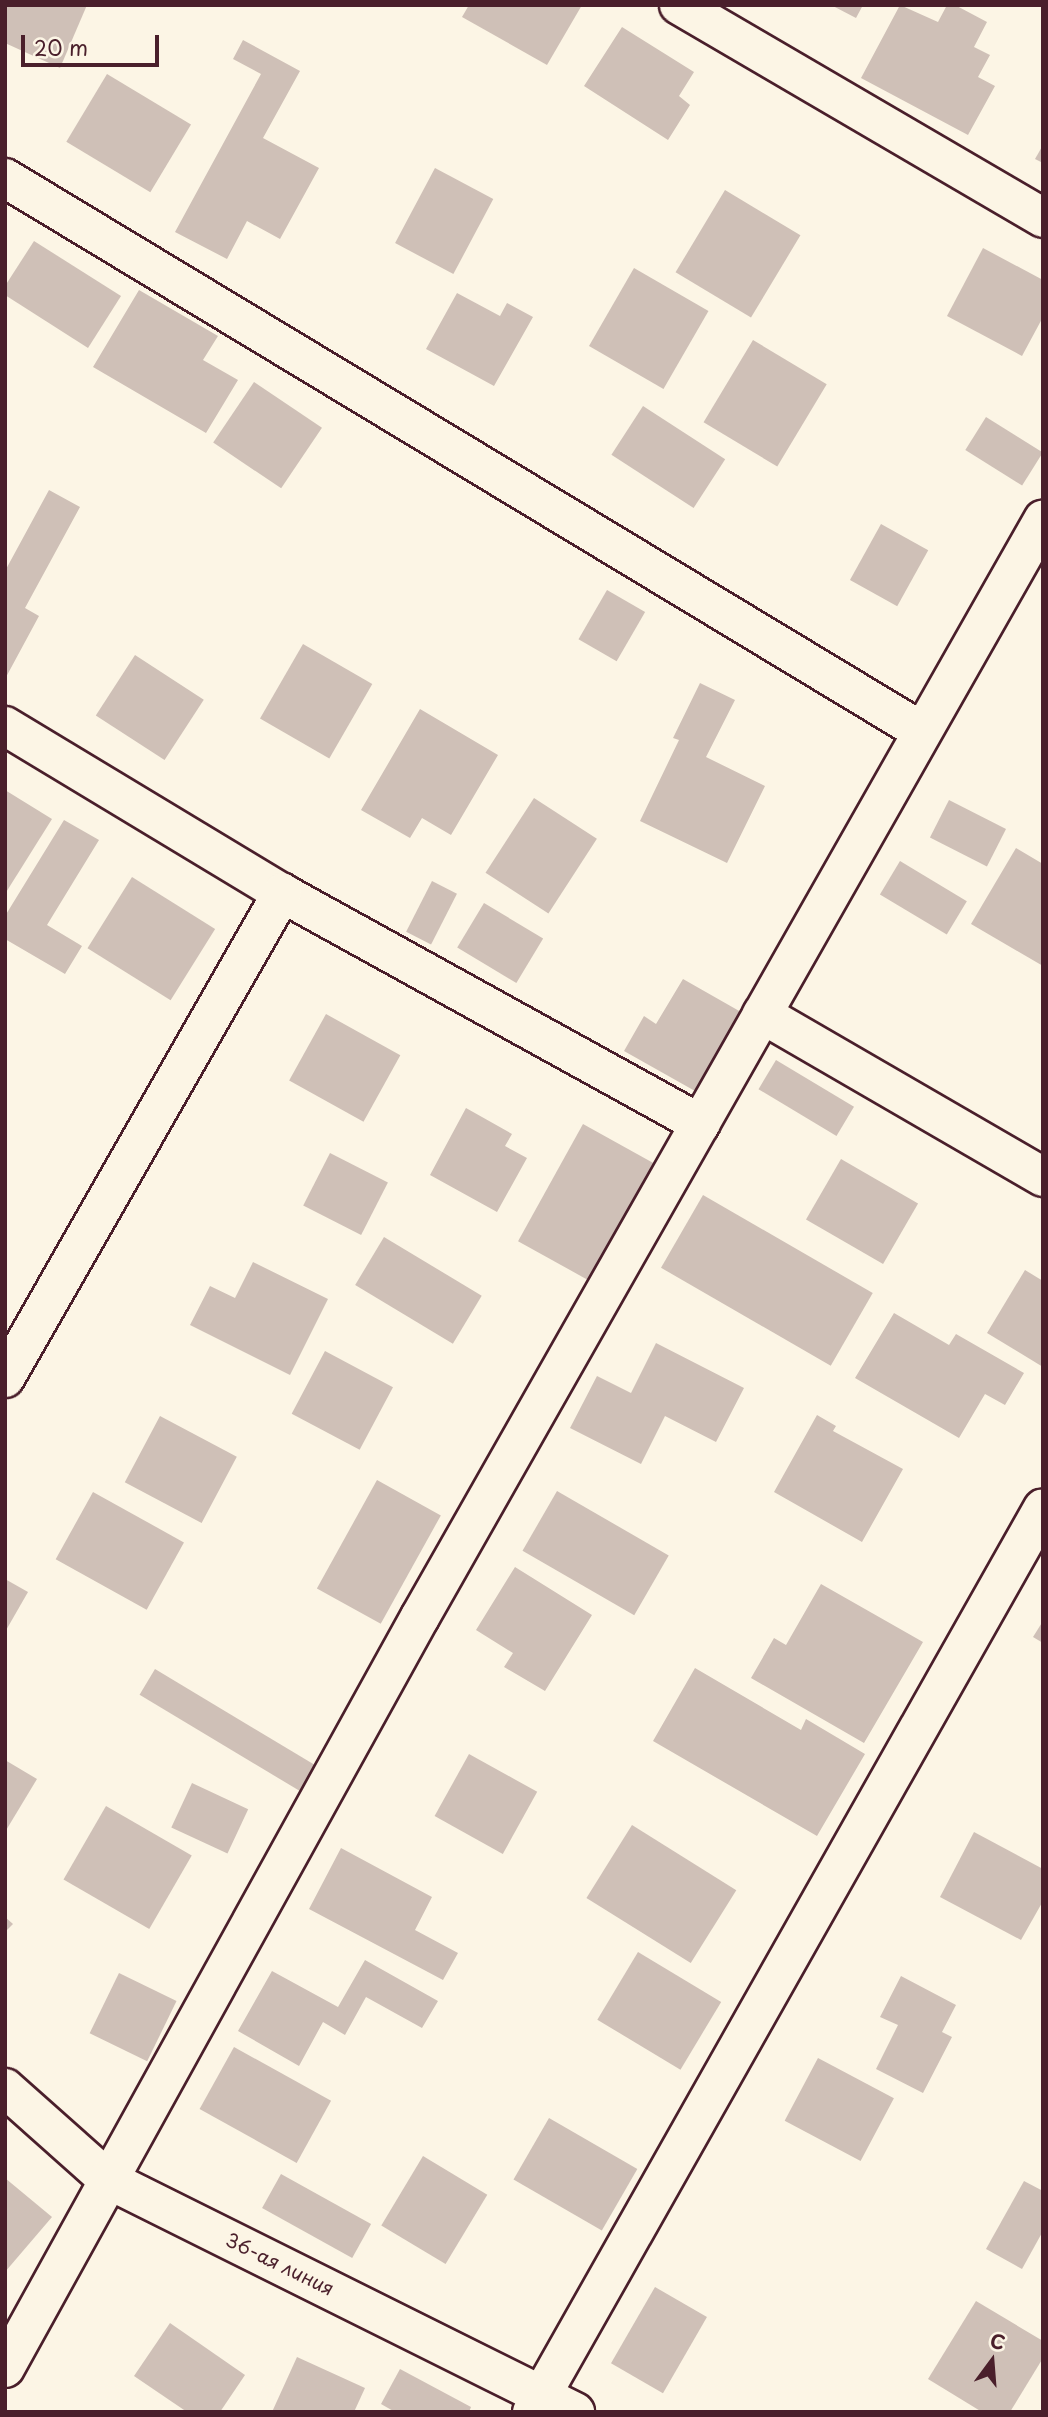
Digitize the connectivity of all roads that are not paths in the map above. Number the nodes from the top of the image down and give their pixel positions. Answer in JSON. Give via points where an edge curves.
{"nodes":[{"id":1,"x":680,"y":5,"type":"edge"},
{"id":2,"x":5,"y":178,"type":"edge"},
{"id":3,"x":1043,"y":218,"type":"edge"},
{"id":4,"x":1043,"y":520,"type":"edge"},
{"id":5,"x":5,"y":726,"type":"edge"},
{"id":6,"x":921,"y":731,"type":"junction"},
{"id":7,"x":282,"y":892,"type":"junction"},
{"id":8,"x":762,"y":1014,"type":"junction"},
{"id":9,"x":700,"y":1124,"type":"junction"},
{"id":10,"x":1043,"y":1177,"type":"edge"},
{"id":11,"x":5,"y":1378,"type":"edge"},
{"id":12,"x":1043,"y":1508,"type":"edge"},
{"id":13,"x":5,"y":2088,"type":"edge"},
{"id":14,"x":107,"y":2179,"type":"junction"},
{"id":15,"x":5,"y":2368,"type":"edge"},
{"id":16,"x":550,"y":2405,"type":"edge"}],
"edges":[{"from":1,"to":3,"type":"street"},
{"from":2,"to":6,"type":"street"},
{"from":4,"to":6,"type":"street"},
{"from":5,"to":7,"type":"street"},
{"from":6,"to":8,"type":"street"},
{"from":7,"to":9,"type":"street"},
{"from":7,"to":11,"type":"street"},
{"from":8,"to":9,"type":"street"},
{"from":8,"to":10,"type":"street"},
{"from":9,"to":14,"type":"street"},
{"from":12,"to":16,"type":"street"},
{"from":13,"to":14,"type":"street","name":"36-ая линия"},
{"from":14,"to":15,"type":"street"},
{"from":14,"to":16,"type":"street","name":"36-ая линия"}]}
